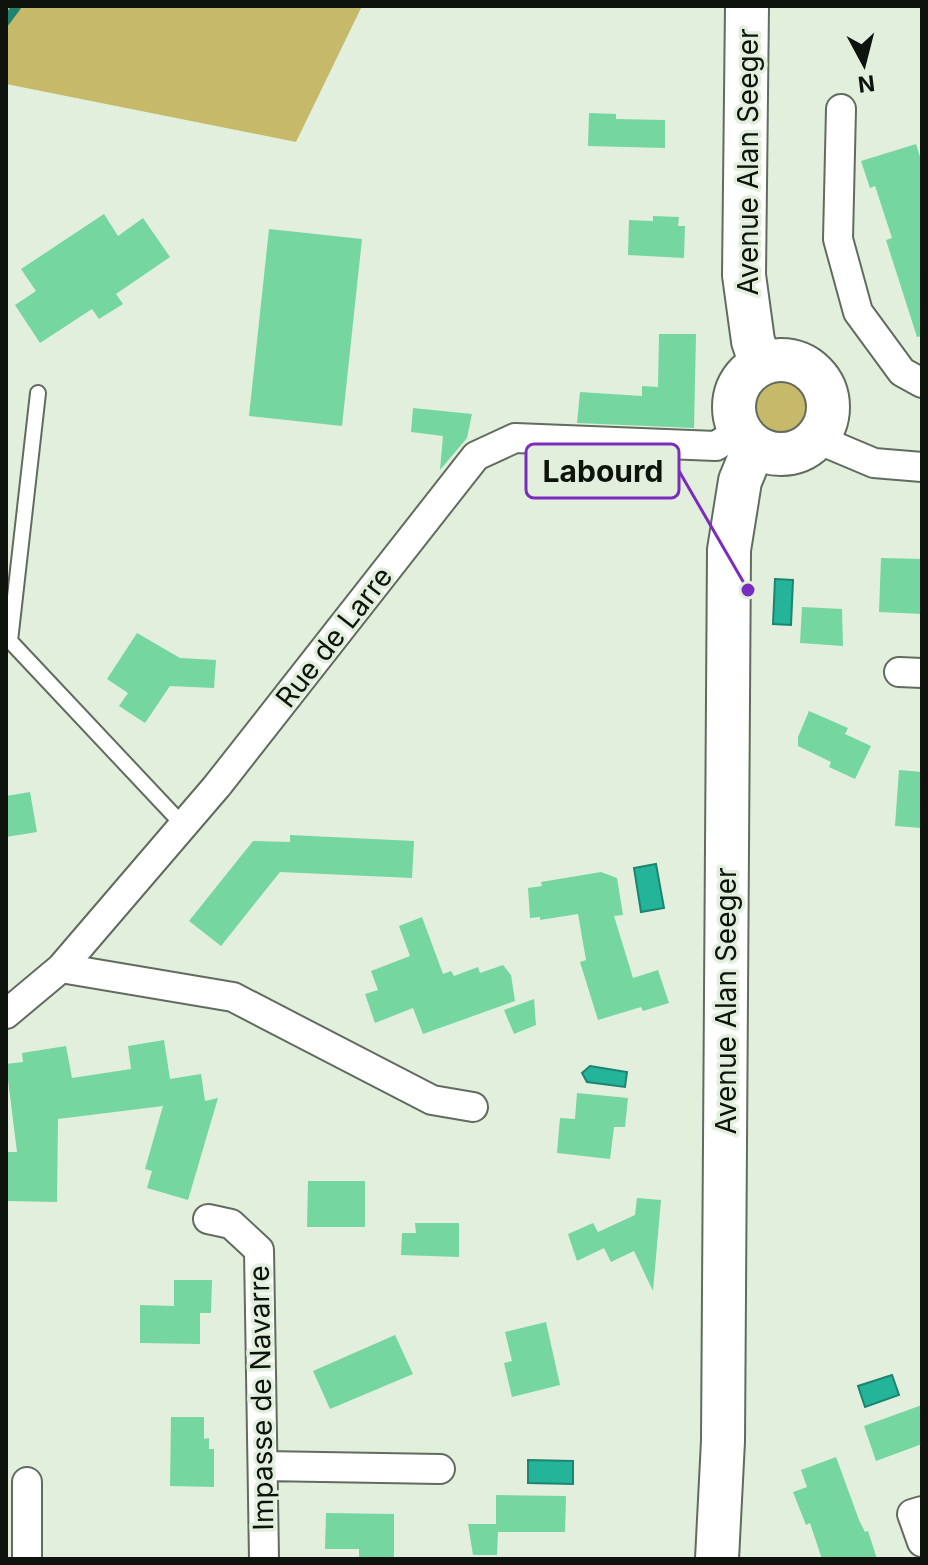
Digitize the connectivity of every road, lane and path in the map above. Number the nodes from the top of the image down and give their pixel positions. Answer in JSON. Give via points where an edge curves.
{"nodes":[{"id":1,"x":747,"y":6,"type":"edge"},
{"id":2,"x":841,"y":109,"type":"dead end"},
{"id":3,"x":761,"y":364,"type":"junction"},
{"id":4,"x":922,"y":383,"type":"edge"},
{"id":5,"x":38,"y":393,"type":"dead end"},
{"id":6,"x":746,"y":439,"type":"junction"},
{"id":7,"x":817,"y":439,"type":"junction"},
{"id":8,"x":922,"y":467,"type":"edge"},
{"id":9,"x":183,"y":825,"type":"junction"},
{"id":10,"x":61,"y":968,"type":"junction"},
{"id":11,"x":6,"y":1014,"type":"edge"},
{"id":12,"x":473,"y":1107,"type":"dead end"},
{"id":13,"x":208,"y":1219,"type":"dead end"},
{"id":14,"x":264,"y":1466,"type":"junction"},
{"id":15,"x":440,"y":1469,"type":"dead end"},
{"id":16,"x":27,"y":1482,"type":"dead end"},
{"id":17,"x":922,"y":1511,"type":"edge"},
{"id":18,"x":922,"y":1542,"type":"edge"},
{"id":19,"x":27,"y":1559,"type":"edge"},
{"id":20,"x":264,"y":1559,"type":"edge"},
{"id":21,"x":717,"y":1559,"type":"edge"}],
"edges":[{"from":1,"to":3,"type":"main road","name":"Avenue Alan Seeger","via":[[744,275]]},
{"from":2,"to":4,"type":"street","via":[[838,239],[858,312],[902,372]]},
{"from":3,"to":6,"type":"main road","via":[[748,372],[734,399],[733,414]]},
{"from":3,"to":7,"type":"main road","via":[[793,361],[819,379],[829,409]]},
{"from":5,"to":9,"type":"lane","via":[[10,641]]},
{"from":6,"to":7,"type":"main road","via":[[780,455],[807,448]]},
{"from":6,"to":9,"type":"street","name":"Rue de Larre","via":[[716,446],[515,438],[476,456]]},
{"from":6,"to":21,"type":"main road","name":"Avenue Alan Seeger","via":[[729,550],[723,1441]]},
{"from":7,"to":8,"type":"street","via":[[874,463]]},
{"from":9,"to":10,"type":"street","name":"Rue de Larre"},
{"from":10,"to":11,"type":"street","name":"Rue de Larre"},
{"from":10,"to":12,"type":"street","via":[[233,997],[432,1100]]},
{"from":13,"to":14,"type":"street","name":"Impasse de Navarre","via":[[231,1224],[259,1250]]},
{"from":14,"to":15,"type":"street"},
{"from":14,"to":20,"type":"street","name":"Impasse de Navarre"},
{"from":16,"to":19,"type":"street"},
{"from":17,"to":18,"type":"street","via":[[912,1514]]}]}
